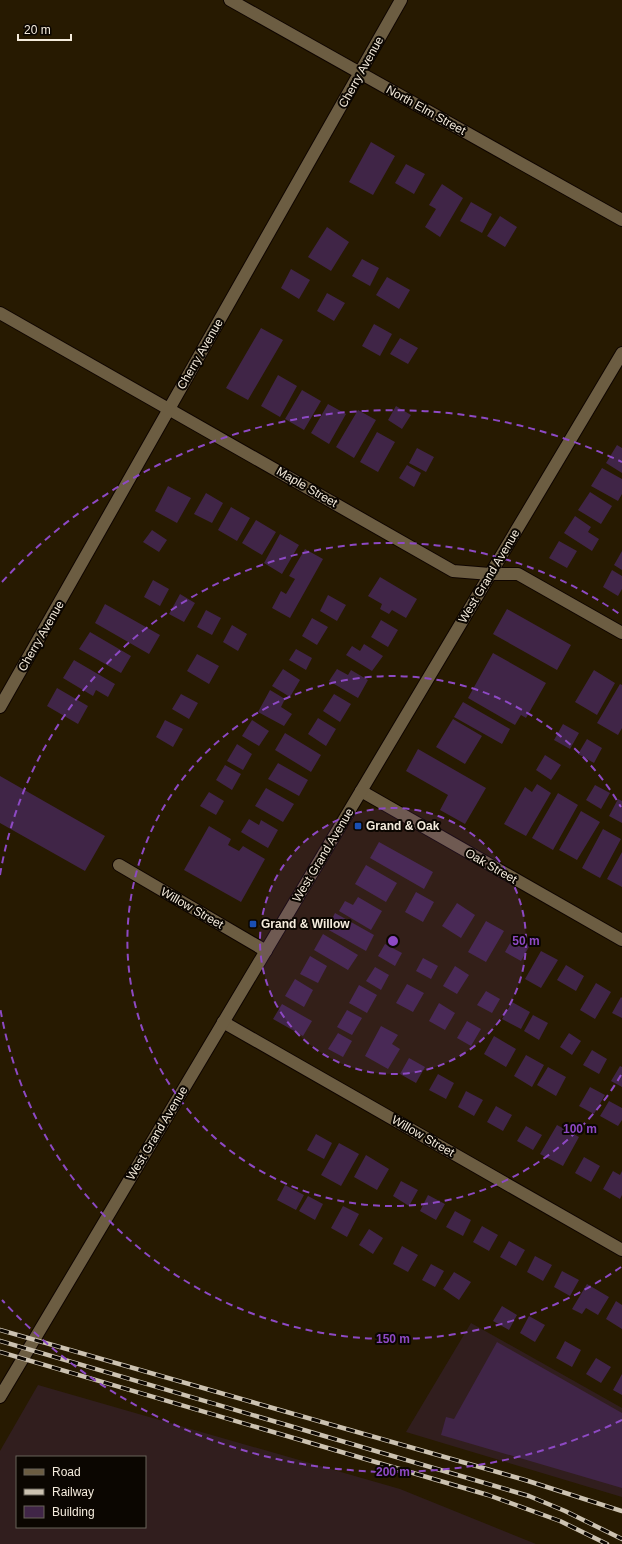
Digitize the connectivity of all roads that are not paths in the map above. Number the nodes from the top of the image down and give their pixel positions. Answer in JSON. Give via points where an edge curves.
{"nodes":[{"id":1,"x":230,"y":0,"type":"edge"},
{"id":2,"x":401,"y":0,"type":"edge"},
{"id":3,"x":360,"y":73,"type":"junction"},
{"id":4,"x":622,"y":220,"type":"edge"},
{"id":5,"x":0,"y":314,"type":"edge"},
{"id":6,"x":622,"y":353,"type":"edge"},
{"id":7,"x":169,"y":409,"type":"junction"},
{"id":8,"x":490,"y":574,"type":"junction"},
{"id":9,"x":622,"y":633,"type":"edge"},
{"id":10,"x":0,"y":707,"type":"edge"},
{"id":11,"x":361,"y":792,"type":"junction"},
{"id":12,"x":119,"y":866,"type":"dead end"},
{"id":13,"x":622,"y":940,"type":"edge"},
{"id":14,"x":266,"y":951,"type":"junction"},
{"id":15,"x":223,"y":1022,"type":"junction"},
{"id":16,"x":622,"y":1250,"type":"edge"},
{"id":17,"x":0,"y":1398,"type":"edge"}],
"edges":[{"from":1,"to":3,"type":"street","name":"North Elm Street"},
{"from":2,"to":3,"type":"street","name":"Cherry Avenue"},
{"from":3,"to":4,"type":"street","name":"North Elm Street"},
{"from":3,"to":7,"type":"street","name":"Cherry Avenue"},
{"from":5,"to":7,"type":"street","name":"Maple Street"},
{"from":6,"to":8,"type":"street","name":"West Grand Avenue"},
{"from":7,"to":8,"type":"street","name":"Maple Street","via":[[453,571]]},
{"from":7,"to":10,"type":"street","name":"Cherry Avenue"},
{"from":8,"to":9,"type":"street","name":"Maple Street","via":[[518,574]]},
{"from":8,"to":11,"type":"street","name":"West Grand Avenue"},
{"from":11,"to":13,"type":"street","name":"Oak Street"},
{"from":11,"to":14,"type":"street","name":"West Grand Avenue"},
{"from":12,"to":14,"type":"street","name":"Willow Street"},
{"from":14,"to":15,"type":"street","name":"West Grand Avenue"},
{"from":15,"to":16,"type":"street","name":"Willow Street"},
{"from":15,"to":17,"type":"street","name":"West Grand Avenue"}]}
